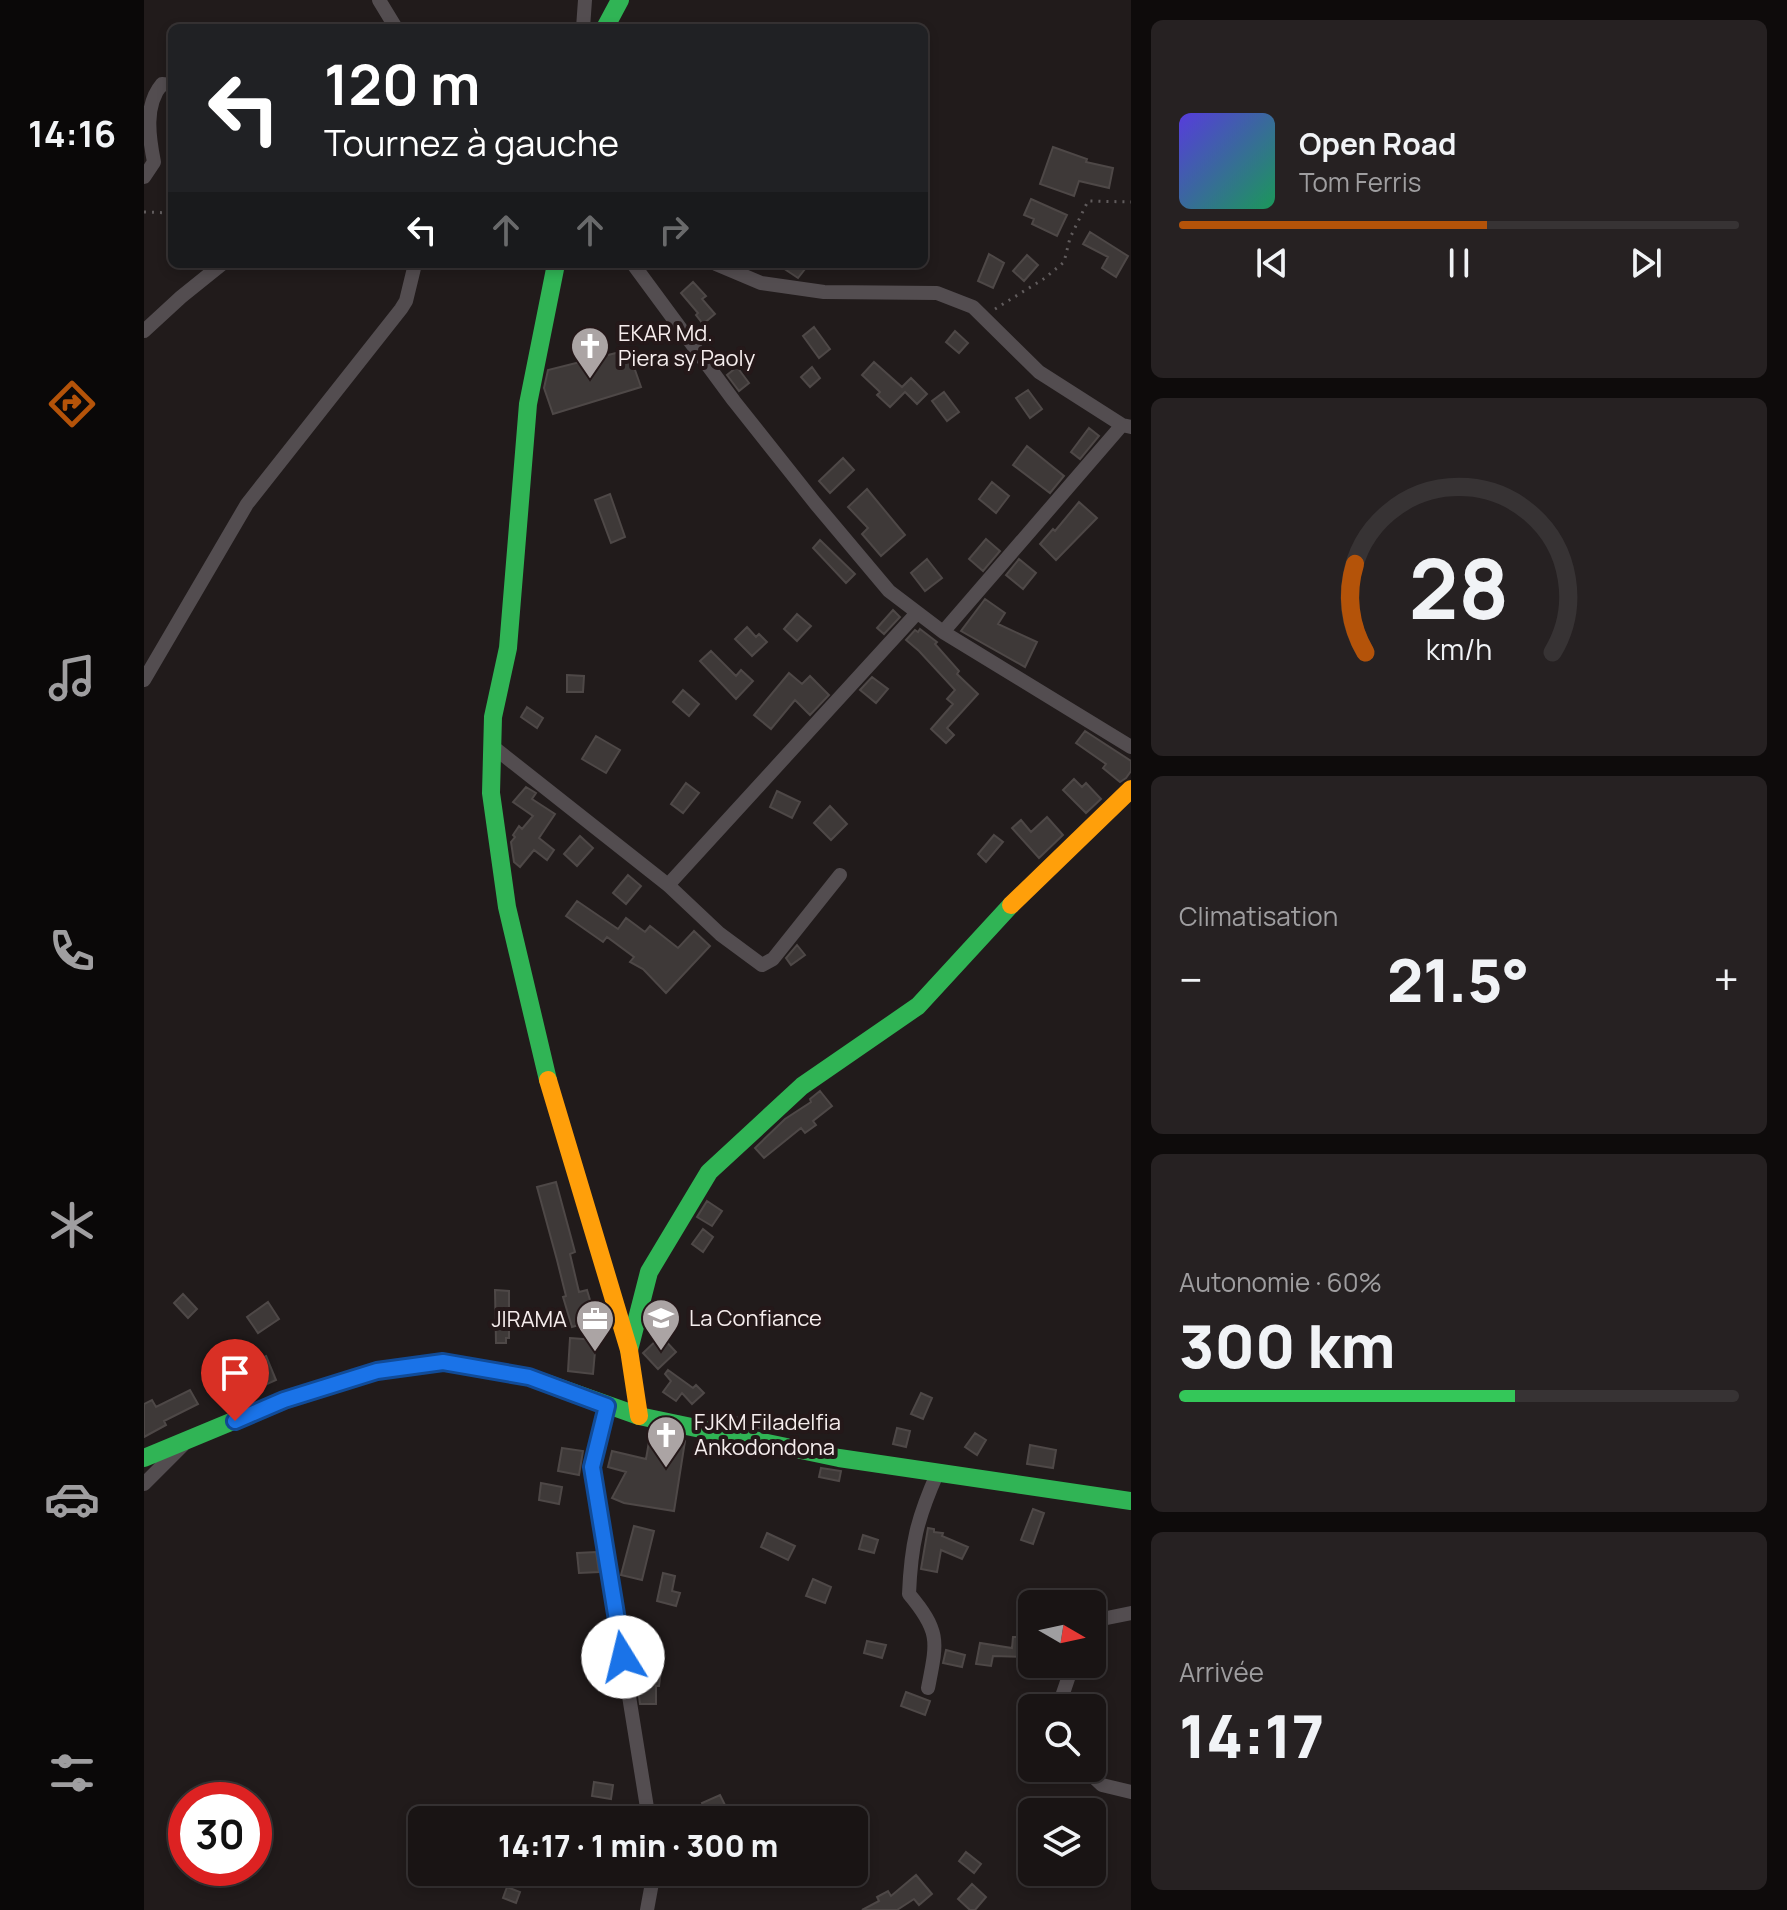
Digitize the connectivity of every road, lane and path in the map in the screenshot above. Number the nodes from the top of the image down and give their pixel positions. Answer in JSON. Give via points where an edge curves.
{"nodes":[{"id":1,"x":379,"y":0,"type":"edge"},
{"id":2,"x":585,"y":0,"type":"edge"},
{"id":3,"x":620,"y":0,"type":"edge"},
{"id":4,"x":394,"y":24,"type":"edge"},
{"id":5,"x":583,"y":24,"type":"edge"},
{"id":6,"x":607,"y":24,"type":"edge"},
{"id":7,"x":168,"y":85,"type":"edge"},
{"id":8,"x":144,"y":177,"type":"edge"},
{"id":9,"x":1131,"y":202,"type":"edge"},
{"id":10,"x":144,"y":212,"type":"edge"},
{"id":11,"x":168,"y":213,"type":"edge"},
{"id":12,"x":217,"y":268,"type":"edge"},
{"id":13,"x":414,"y":268,"type":"edge"},
{"id":14,"x":555,"y":268,"type":"edge"},
{"id":15,"x":636,"y":268,"type":"edge"},
{"id":16,"x":725,"y":268,"type":"edge"},
{"id":17,"x":984,"y":318,"type":"junction"},
{"id":18,"x":144,"y":331,"type":"edge"},
{"id":19,"x":1126,"y":426,"type":"edge"},
{"id":20,"x":916,"y":614,"type":"junction"},
{"id":21,"x":943,"y":632,"type":"junction"},
{"id":22,"x":144,"y":680,"type":"edge"},
{"id":23,"x":492,"y":746,"type":"junction"},
{"id":24,"x":1131,"y":747,"type":"edge"},
{"id":25,"x":1131,"y":789,"type":"edge"},
{"id":26,"x":840,"y":875,"type":"dead end"},
{"id":27,"x":668,"y":885,"type":"junction"},
{"id":28,"x":629,"y":1350,"type":"junction"},
{"id":29,"x":607,"y":1406,"type":"junction"},
{"id":30,"x":639,"y":1416,"type":"junction"},
{"id":31,"x":186,"y":1442,"type":"junction"},
{"id":32,"x":144,"y":1458,"type":"edge"},
{"id":33,"x":937,"y":1474,"type":"junction"},
{"id":34,"x":144,"y":1484,"type":"edge"},
{"id":35,"x":1131,"y":1501,"type":"edge"},
{"id":36,"x":1131,"y":1613,"type":"edge"},
{"id":37,"x":1106,"y":1618,"type":"edge"},
{"id":38,"x":928,"y":1688,"type":"dead end"},
{"id":39,"x":1099,"y":1782,"type":"edge"},
{"id":40,"x":1131,"y":1792,"type":"edge"},
{"id":41,"x":647,"y":1806,"type":"edge"},
{"id":42,"x":651,"y":1886,"type":"edge"},
{"id":43,"x":647,"y":1910,"type":"edge"}],
"edges":[{"from":1,"to":4,"type":"street"},
{"from":2,"to":5,"type":"street"},
{"from":3,"to":6,"type":"street"},
{"from":7,"to":8,"type":"street","via":[[162,84],[152,100],[147,131],[154,162]]},
{"from":9,"to":17,"type":"path","via":[[1088,201],[1064,262]]},
{"from":10,"to":11,"type":"path"},
{"from":12,"to":18,"type":"street"},
{"from":13,"to":22,"type":"street","via":[[401,309],[247,504]]},
{"from":14,"to":23,"type":"street","via":[[528,404],[511,620]]},
{"from":15,"to":20,"type":"street","via":[[815,503],[889,591]]},
{"from":16,"to":17,"type":"street","via":[[761,283],[808,290],[937,293],[973,307]]},
{"from":17,"to":19,"type":"street","via":[[1039,372]]},
{"from":19,"to":21,"type":"street"},
{"from":20,"to":21,"type":"street"},
{"from":20,"to":27,"type":"street"},
{"from":21,"to":24,"type":"street"},
{"from":23,"to":27,"type":"street"},
{"from":23,"to":28,"type":"street","via":[[491,793],[507,907],[549,1083]]},
{"from":25,"to":28,"type":"street","via":[[1028,887],[918,1006],[802,1086],[709,1172],[649,1272]]},
{"from":26,"to":27,"type":"street","via":[[773,959],[762,965]]},
{"from":28,"to":30,"type":"street"},
{"from":29,"to":30,"type":"street"},
{"from":29,"to":31,"type":"street","via":[[529,1377],[443,1362],[377,1371],[284,1400]]},
{"from":29,"to":41,"type":"street","via":[[592,1467]]},
{"from":30,"to":33,"type":"street"},
{"from":31,"to":32,"type":"street"},
{"from":31,"to":34,"type":"street"},
{"from":33,"to":35,"type":"street"},
{"from":33,"to":38,"type":"street","via":[[919,1515],[910,1562],[909,1594],[928,1616],[937,1645]]},
{"from":36,"to":37,"type":"street"},
{"from":39,"to":40,"type":"street"},
{"from":42,"to":43,"type":"street"}]}
